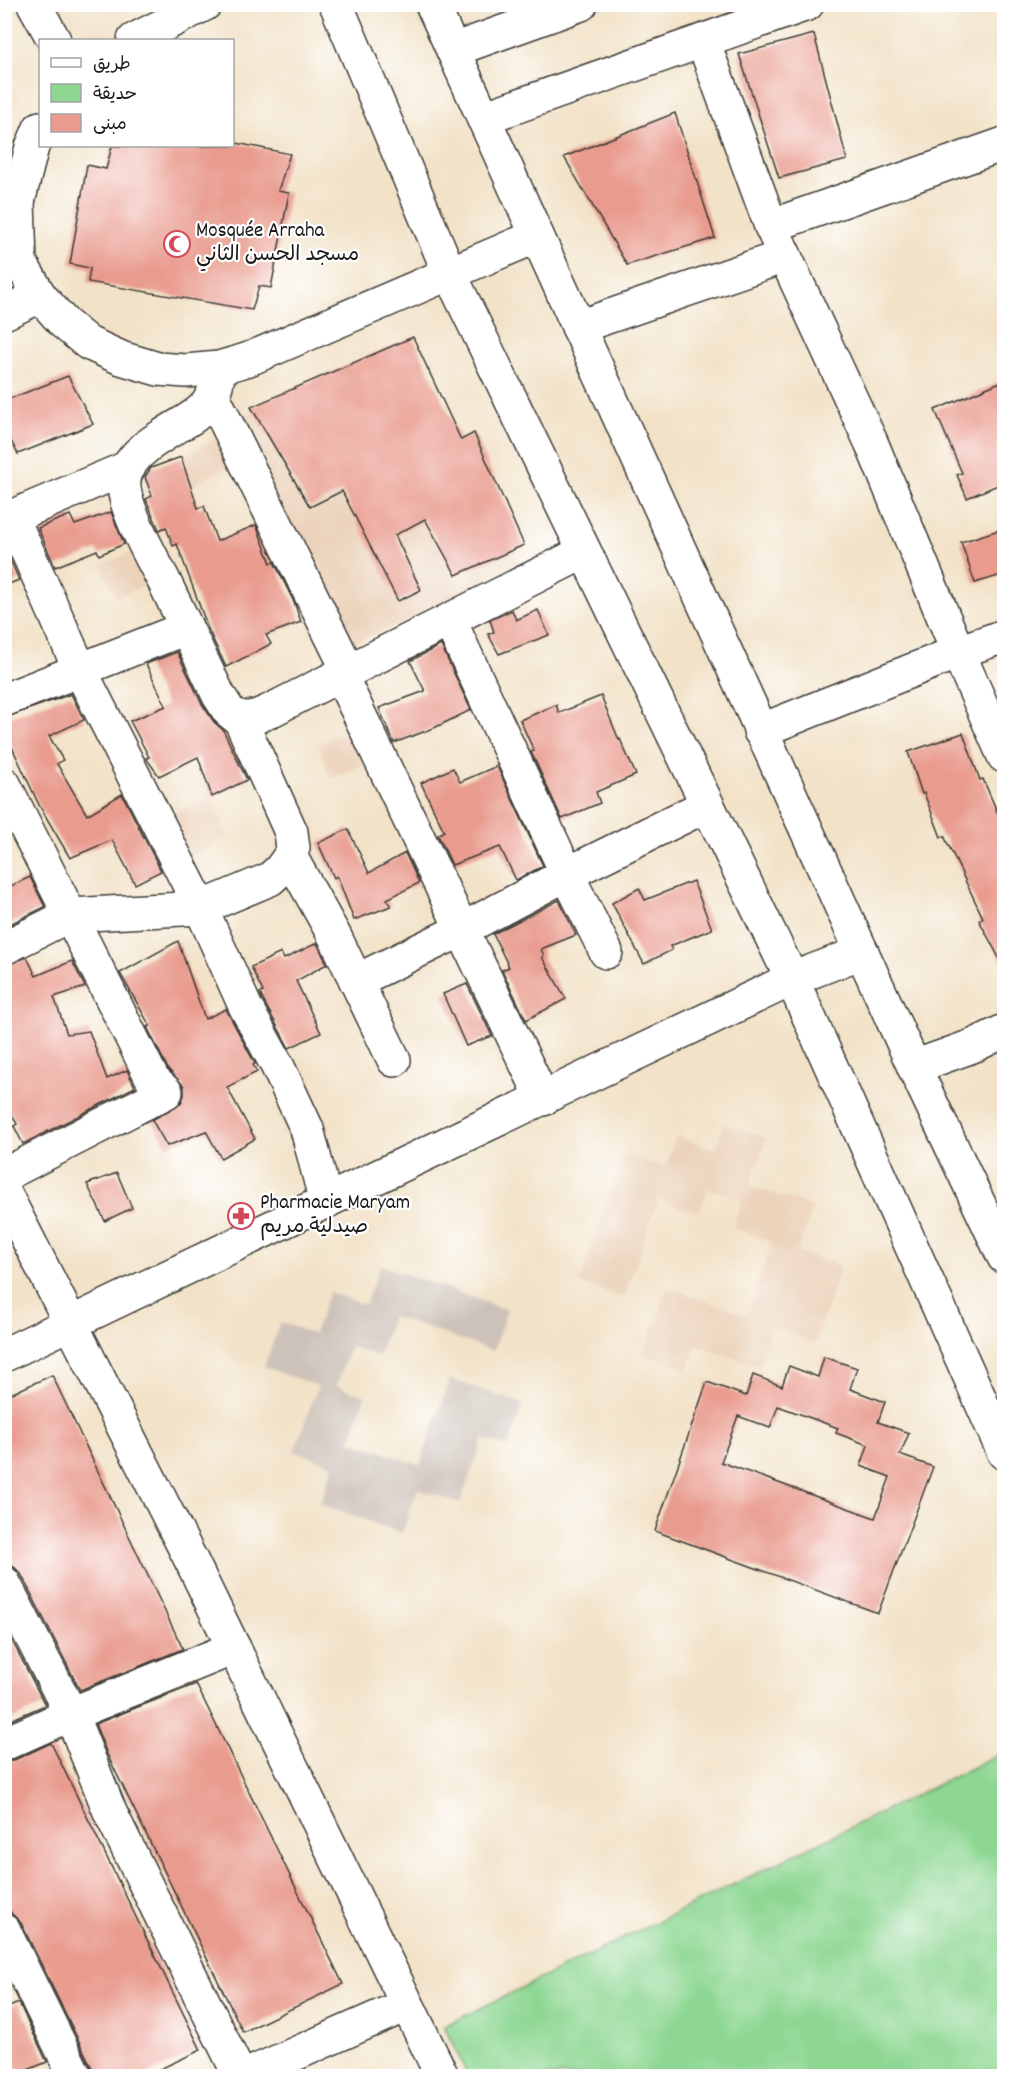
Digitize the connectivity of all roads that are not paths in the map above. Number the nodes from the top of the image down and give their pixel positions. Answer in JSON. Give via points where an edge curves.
{"nodes":[{"id":1,"x":34,"y":4,"type":"edge"},
{"id":2,"x":205,"y":4,"type":"edge"},
{"id":3,"x":336,"y":4,"type":"edge"},
{"id":4,"x":432,"y":4,"type":"edge"},
{"id":5,"x":581,"y":4,"type":"edge"},
{"id":6,"x":807,"y":4,"type":"edge"},
{"id":7,"x":53,"y":39,"type":"edge"},
{"id":8,"x":136,"y":39,"type":"edge"},
{"id":9,"x":703,"y":41,"type":"junction"},
{"id":10,"x":453,"y":50,"type":"junction"},
{"id":11,"x":483,"y":118,"type":"junction"},
{"id":12,"x":39,"y":130,"type":"edge"},
{"id":13,"x":1005,"y":144,"type":"edge"},
{"id":14,"x":771,"y":226,"type":"junction"},
{"id":15,"x":537,"y":236,"type":"junction"},
{"id":16,"x":784,"y":256,"type":"junction"},
{"id":17,"x":12,"y":266,"type":"edge"},
{"id":18,"x":449,"y":272,"type":"junction"},
{"id":19,"x":40,"y":296,"type":"junction"},
{"id":20,"x":4,"y":313,"type":"edge"},
{"id":21,"x":578,"y":327,"type":"junction"},
{"id":22,"x":216,"y":382,"type":"junction"},
{"id":23,"x":129,"y":467,"type":"junction"},
{"id":24,"x":8,"y":518,"type":"edge"},
{"id":25,"x":584,"y":552,"type":"junction"},
{"id":26,"x":450,"y":621,"type":"junction"},
{"id":27,"x":186,"y":628,"type":"junction"},
{"id":28,"x":1005,"y":636,"type":"edge"},
{"id":29,"x":958,"y":652,"type":"junction"},
{"id":30,"x":80,"y":670,"type":"junction"},
{"id":31,"x":344,"y":672,"type":"junction"},
{"id":32,"x":4,"y":700,"type":"edge"},
{"id":33,"x":240,"y":718,"type":"junction"},
{"id":34,"x":760,"y":731,"type":"junction"},
{"id":35,"x":1005,"y":756,"type":"edge"},
{"id":36,"x":4,"y":784,"type":"edge"},
{"id":37,"x":707,"y":805,"type":"junction"},
{"id":38,"x":290,"y":856,"type":"junction"},
{"id":39,"x":567,"y":874,"type":"junction"},
{"id":40,"x":201,"y":908,"type":"junction"},
{"id":41,"x":70,"y":915,"type":"junction"},
{"id":42,"x":463,"y":929,"type":"junction"},
{"id":43,"x":4,"y":948,"type":"edge"},
{"id":44,"x":606,"y":952,"type":"dead end"},
{"id":45,"x":862,"y":952,"type":"junction"},
{"id":46,"x":792,"y":980,"type":"junction"},
{"id":47,"x":356,"y":981,"type":"junction"},
{"id":48,"x":1005,"y":1031,"type":"edge"},
{"id":49,"x":394,"y":1060,"type":"dead end"},
{"id":50,"x":914,"y":1067,"type":"junction"},
{"id":51,"x":543,"y":1099,"type":"junction"},
{"id":52,"x":4,"y":1175,"type":"edge"},
{"id":53,"x":4,"y":1192,"type":"edge"},
{"id":54,"x":326,"y":1203,"type":"junction"},
{"id":55,"x":1005,"y":1257,"type":"edge"},
{"id":56,"x":70,"y":1325,"type":"junction"},
{"id":57,"x":4,"y":1355,"type":"edge"},
{"id":58,"x":1005,"y":1453,"type":"edge"},
{"id":59,"x":4,"y":1584,"type":"edge"},
{"id":60,"x":234,"y":1648,"type":"junction"},
{"id":61,"x":71,"y":1714,"type":"junction"},
{"id":62,"x":4,"y":1744,"type":"edge"},
{"id":63,"x":4,"y":1932,"type":"edge"},
{"id":64,"x":406,"y":2005,"type":"junction"},
{"id":65,"x":75,"y":2076,"type":"edge"},
{"id":66,"x":242,"y":2076,"type":"edge"},
{"id":67,"x":442,"y":2076,"type":"edge"}],
"edges":[{"from":1,"to":7,"type":"street"},
{"from":2,"to":8,"type":"street"},
{"from":3,"to":18,"type":"street"},
{"from":4,"to":10,"type":"street"},
{"from":5,"to":10,"type":"street"},
{"from":6,"to":9,"type":"street"},
{"from":9,"to":11,"type":"street"},
{"from":9,"to":14,"type":"street"},
{"from":10,"to":11,"type":"street"},
{"from":11,"to":15,"type":"street"},
{"from":12,"to":17,"type":"street","via":[[18,202]]},
{"from":13,"to":14,"type":"street"},
{"from":14,"to":16,"type":"street"},
{"from":15,"to":18,"type":"street"},
{"from":15,"to":21,"type":"street"},
{"from":16,"to":21,"type":"street"},
{"from":16,"to":29,"type":"street","via":[[871,442]]},
{"from":17,"to":19,"type":"street"},
{"from":18,"to":22,"type":"street","via":[[249,359]]},
{"from":18,"to":25,"type":"street"},
{"from":19,"to":20,"type":"street"},
{"from":19,"to":22,"type":"street","via":[[88,344],[158,369],[186,371]]},
{"from":21,"to":34,"type":"street"},
{"from":22,"to":23,"type":"street","via":[[207,408],[155,440]]},
{"from":22,"to":31,"type":"street"},
{"from":23,"to":24,"type":"street"},
{"from":23,"to":27,"type":"street","via":[[124,488],[134,520]]},
{"from":24,"to":30,"type":"street"},
{"from":25,"to":26,"type":"street"},
{"from":25,"to":37,"type":"street"},
{"from":26,"to":31,"type":"street"},
{"from":26,"to":39,"type":"street"},
{"from":27,"to":30,"type":"street"},
{"from":27,"to":33,"type":"street","via":[[219,696],[230,712]]},
{"from":28,"to":29,"type":"street"},
{"from":29,"to":34,"type":"street"},
{"from":29,"to":35,"type":"street"},
{"from":30,"to":32,"type":"street"},
{"from":30,"to":40,"type":"street"},
{"from":31,"to":33,"type":"street","via":[[265,712]]},
{"from":31,"to":42,"type":"street"},
{"from":33,"to":38,"type":"street","via":[[291,832]]},
{"from":34,"to":45,"type":"street"},
{"from":36,"to":41,"type":"street"},
{"from":37,"to":39,"type":"street"},
{"from":37,"to":46,"type":"street"},
{"from":38,"to":40,"type":"street","via":[[270,879]]},
{"from":38,"to":47,"type":"street"},
{"from":39,"to":42,"type":"street"},
{"from":39,"to":44,"type":"street"},
{"from":40,"to":41,"type":"street"},
{"from":40,"to":54,"type":"street","via":[[307,1129]]},
{"from":41,"to":43,"type":"street"},
{"from":41,"to":52,"type":"street","via":[[153,1080],[165,1092]]},
{"from":42,"to":47,"type":"street"},
{"from":42,"to":51,"type":"street"},
{"from":45,"to":46,"type":"street"},
{"from":45,"to":50,"type":"street"},
{"from":46,"to":51,"type":"street"},
{"from":46,"to":58,"type":"street"},
{"from":47,"to":49,"type":"street"},
{"from":48,"to":50,"type":"street"},
{"from":50,"to":55,"type":"street"},
{"from":51,"to":54,"type":"street"},
{"from":53,"to":56,"type":"street"},
{"from":54,"to":56,"type":"street"},
{"from":56,"to":57,"type":"street"},
{"from":56,"to":60,"type":"street"},
{"from":59,"to":61,"type":"street"},
{"from":60,"to":61,"type":"street"},
{"from":60,"to":64,"type":"street"},
{"from":61,"to":62,"type":"street"},
{"from":61,"to":66,"type":"street","via":[[110,1812]]},
{"from":63,"to":65,"type":"street"},
{"from":64,"to":66,"type":"street"},
{"from":64,"to":67,"type":"street"}]}
